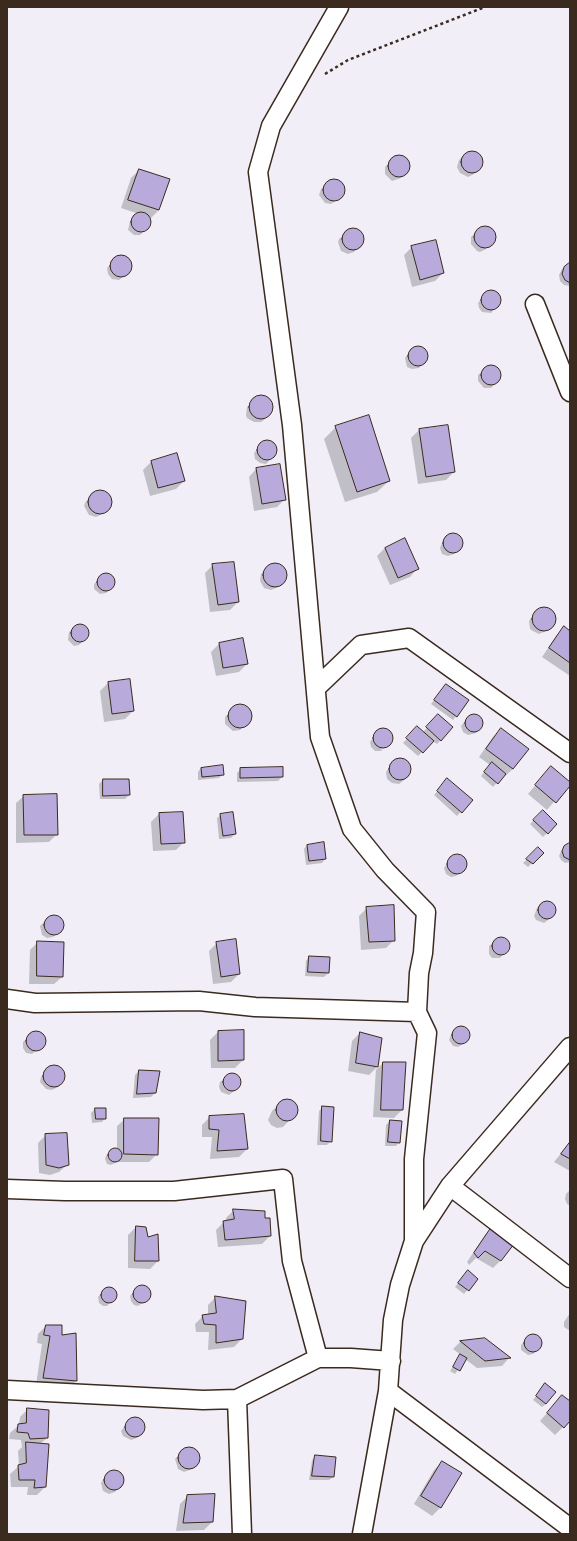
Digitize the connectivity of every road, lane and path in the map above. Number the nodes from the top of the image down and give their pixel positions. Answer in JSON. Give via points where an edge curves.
{"nodes":[{"id":1,"x":340,"y":7,"type":"edge"},
{"id":2,"x":485,"y":7,"type":"edge"},
{"id":3,"x":324,"y":75,"type":"dead end"},
{"id":4,"x":535,"y":304,"type":"dead end"},
{"id":5,"x":570,"y":392,"type":"edge"},
{"id":6,"x":316,"y":688,"type":"junction"},
{"id":7,"x":570,"y":753,"type":"edge"},
{"id":8,"x":7,"y":999,"type":"edge"},
{"id":9,"x":417,"y":1012,"type":"junction"},
{"id":10,"x":570,"y":1047,"type":"edge"},
{"id":11,"x":450,"y":1186,"type":"junction"},
{"id":12,"x":7,"y":1189,"type":"edge"},
{"id":13,"x":414,"y":1241,"type":"junction"},
{"id":14,"x":570,"y":1278,"type":"edge"},
{"id":15,"x":318,"y":1358,"type":"junction"},
{"id":16,"x":391,"y":1361,"type":"junction"},
{"id":17,"x":7,"y":1390,"type":"edge"},
{"id":18,"x":388,"y":1391,"type":"junction"},
{"id":19,"x":237,"y":1399,"type":"junction"},
{"id":20,"x":570,"y":1528,"type":"edge"},
{"id":21,"x":242,"y":1534,"type":"edge"},
{"id":22,"x":362,"y":1534,"type":"edge"}],
"edges":[{"from":1,"to":6,"type":"street","via":[[271,126],[258,172],[292,425]]},
{"from":2,"to":3,"type":"path","via":[[348,60]]},
{"from":4,"to":5,"type":"street"},
{"from":6,"to":7,"type":"street","via":[[361,645],[409,638]]},
{"from":6,"to":9,"type":"street","via":[[320,736],[352,829],[385,870],[426,912]]},
{"from":8,"to":9,"type":"street","via":[[35,1003],[199,1001],[256,1007]]},
{"from":9,"to":13,"type":"street","via":[[427,1033],[414,1159]]},
{"from":10,"to":11,"type":"street"},
{"from":11,"to":13,"type":"street"},
{"from":11,"to":14,"type":"street"},
{"from":12,"to":15,"type":"street","via":[[174,1190],[283,1179],[292,1261]]},
{"from":13,"to":16,"type":"street","via":[[400,1285],[393,1320]]},
{"from":15,"to":16,"type":"street"},
{"from":15,"to":19,"type":"street"},
{"from":16,"to":18,"type":"street"},
{"from":17,"to":19,"type":"street","via":[[203,1400]]},
{"from":18,"to":20,"type":"street"},
{"from":18,"to":22,"type":"street"},
{"from":19,"to":21,"type":"street"}]}
